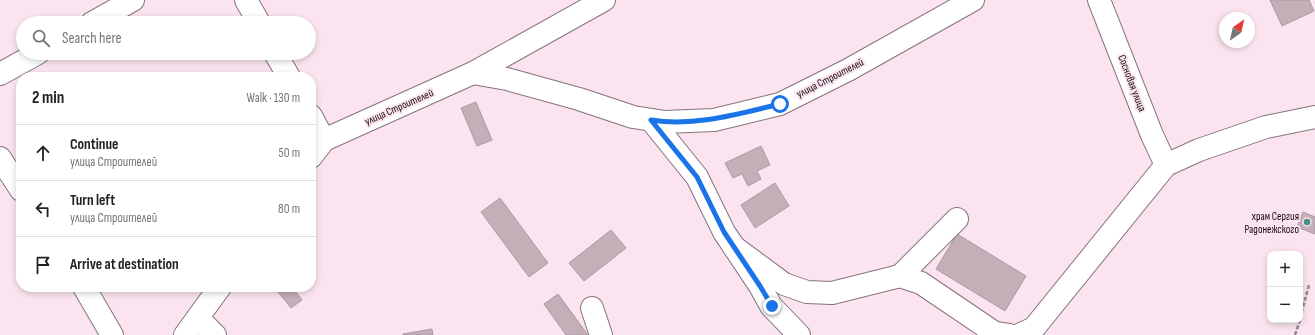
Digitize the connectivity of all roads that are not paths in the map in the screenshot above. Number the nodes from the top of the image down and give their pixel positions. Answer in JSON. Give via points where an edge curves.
{"nodes":[{"id":1,"x":134,"y":0,"type":"edge"},
{"id":2,"x":246,"y":0,"type":"edge"},
{"id":3,"x":604,"y":0,"type":"edge"},
{"id":4,"x":972,"y":0,"type":"edge"},
{"id":5,"x":1099,"y":0,"type":"edge"},
{"id":6,"x":105,"y":16,"type":"edge"},
{"id":7,"x":255,"y":16,"type":"edge"},
{"id":8,"x":25,"y":60,"type":"edge"},
{"id":9,"x":280,"y":60,"type":"edge"},
{"id":10,"x":286,"y":72,"type":"edge"},
{"id":11,"x":473,"y":73,"type":"junction"},
{"id":12,"x":0,"y":74,"type":"edge"},
{"id":13,"x":1315,"y":117,"type":"edge"},
{"id":14,"x":651,"y":120,"type":"junction"},
{"id":15,"x":318,"y":148,"type":"edge"},
{"id":16,"x":0,"y":158,"type":"edge"},
{"id":17,"x":1166,"y":165,"type":"junction"},
{"id":18,"x":16,"y":182,"type":"edge"},
{"id":19,"x":957,"y":219,"type":"dead end"},
{"id":20,"x":734,"y":247,"type":"junction"},
{"id":21,"x":900,"y":276,"type":"junction"},
{"id":22,"x":87,"y":292,"type":"edge"},
{"id":23,"x":216,"y":292,"type":"edge"},
{"id":24,"x":592,"y":308,"type":"dead end"},
{"id":25,"x":198,"y":318,"type":"junction"},
{"id":26,"x":112,"y":335,"type":"edge"},
{"id":27,"x":185,"y":335,"type":"edge"},
{"id":28,"x":214,"y":335,"type":"edge"},
{"id":29,"x":601,"y":335,"type":"edge"},
{"id":30,"x":799,"y":335,"type":"edge"},
{"id":31,"x":1009,"y":335,"type":"edge"},
{"id":32,"x":1019,"y":335,"type":"edge"}],
"edges":[{"from":1,"to":6,"type":"street"},
{"from":2,"to":7,"type":"street"},
{"from":3,"to":11,"type":"street","name":"улица Строителей"},
{"from":4,"to":14,"type":"street","name":"улица Строителей","via":[[848,70],[780,104],[714,120]]},
{"from":5,"to":17,"type":"street","name":"Сосновая улица"},
{"from":8,"to":12,"type":"street"},
{"from":9,"to":10,"type":"street"},
{"from":11,"to":14,"type":"street","name":"улица Строителей","via":[[507,78],[633,117]]},
{"from":11,"to":15,"type":"street","name":"улица Строителей"},
{"from":13,"to":17,"type":"street","via":[[1266,127],[1199,150]]},
{"from":14,"to":20,"type":"street","via":[[697,177]]},
{"from":16,"to":18,"type":"street"},
{"from":17,"to":32,"type":"street","via":[[1034,328]]},
{"from":19,"to":21,"type":"street"},
{"from":20,"to":21,"type":"street","via":[[784,284],[807,292],[832,293]]},
{"from":20,"to":30,"type":"street","via":[[772,306]]},
{"from":21,"to":31,"type":"street","via":[[921,283],[995,333]]},
{"from":22,"to":26,"type":"street"},
{"from":23,"to":25,"type":"street"},
{"from":24,"to":29,"type":"street"},
{"from":25,"to":27,"type":"street"},
{"from":25,"to":28,"type":"street"}]}
